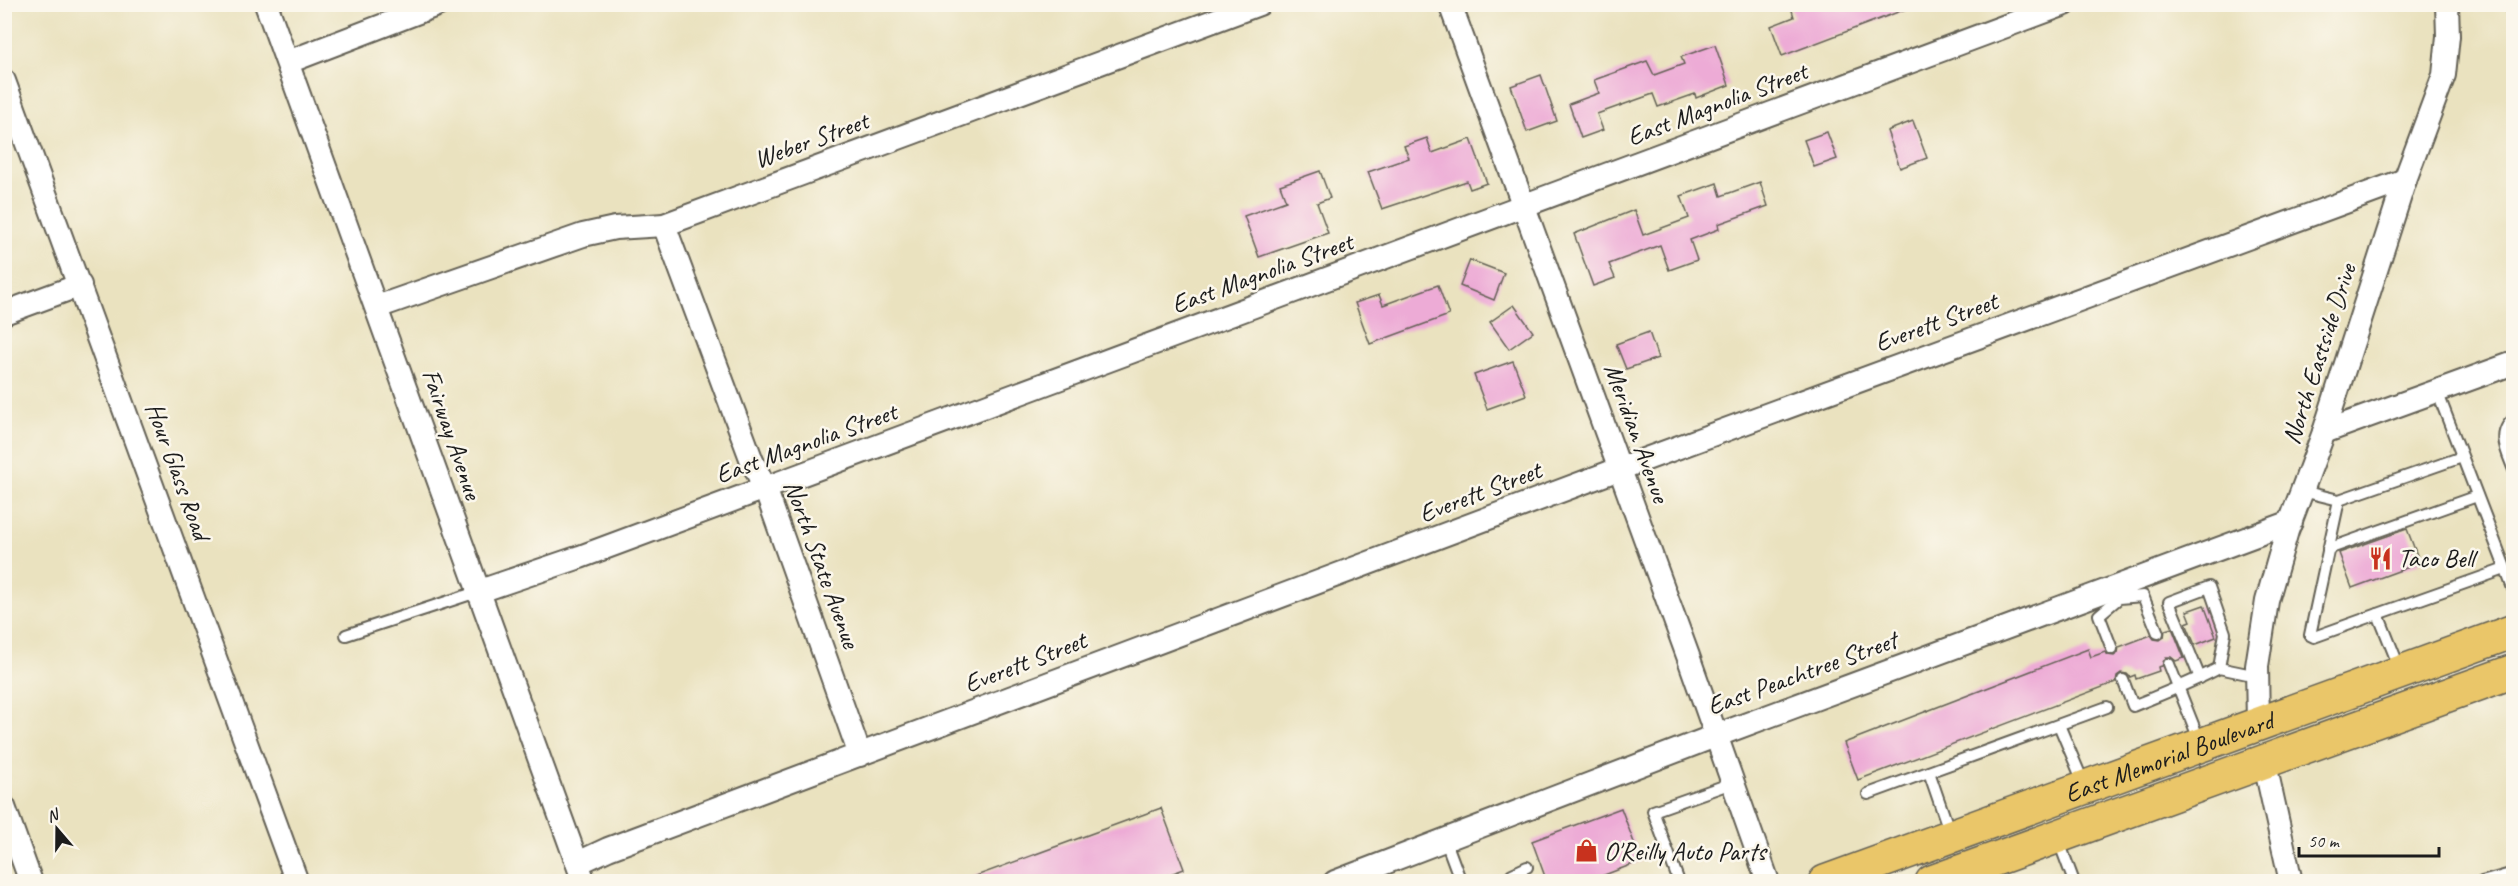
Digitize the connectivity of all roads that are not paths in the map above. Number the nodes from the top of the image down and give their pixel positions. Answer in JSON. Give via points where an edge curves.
{"nodes":[{"id":1,"x":266,"y":4,"type":"edge"},
{"id":2,"x":439,"y":4,"type":"edge"},
{"id":3,"x":1259,"y":4,"type":"edge"},
{"id":4,"x":1450,"y":4,"type":"edge"},
{"id":5,"x":2065,"y":4,"type":"edge"},
{"id":6,"x":2447,"y":4,"type":"edge"},
{"id":7,"x":2506,"y":4,"type":"edge"},
{"id":8,"x":2514,"y":12,"type":"edge"},
{"id":9,"x":288,"y":62,"type":"junction"},
{"id":10,"x":4,"y":81,"type":"edge"},
{"id":11,"x":2405,"y":180,"type":"junction"},
{"id":12,"x":1523,"y":204,"type":"junction"},
{"id":13,"x":664,"y":225,"type":"junction"},
{"id":14,"x":80,"y":285,"type":"junction"},
{"id":15,"x":377,"y":307,"type":"junction"},
{"id":16,"x":4,"y":313,"type":"edge"},
{"id":17,"x":2514,"y":363,"type":"edge"},
{"id":18,"x":2436,"y":391,"type":"junction"},
{"id":19,"x":2514,"y":419,"type":"edge"},
{"id":20,"x":2324,"y":432,"type":"junction"},
{"id":21,"x":2462,"y":458,"type":"junction"},
{"id":22,"x":1619,"y":469,"type":"junction"},
{"id":23,"x":2514,"y":470,"type":"edge"},
{"id":24,"x":765,"y":488,"type":"junction"},
{"id":25,"x":2302,"y":492,"type":"junction"},
{"id":26,"x":2477,"y":495,"type":"junction"},
{"id":27,"x":2339,"y":500,"type":"junction"},
{"id":28,"x":2291,"y":522,"type":"junction"},
{"id":29,"x":2328,"y":549,"type":"junction"},
{"id":30,"x":2505,"y":569,"type":"junction"},
{"id":31,"x":2514,"y":591,"type":"edge"},
{"id":32,"x":477,"y":592,"type":"junction"},
{"id":33,"x":2117,"y":593,"type":"junction"},
{"id":34,"x":2378,"y":614,"type":"junction"},
{"id":35,"x":2514,"y":631,"type":"edge"},
{"id":36,"x":2158,"y":633,"type":"dead end"},
{"id":37,"x":346,"y":635,"type":"dead end"},
{"id":38,"x":2112,"y":649,"type":"dead end"},
{"id":39,"x":2169,"y":664,"type":"dead end"},
{"id":40,"x":2218,"y":668,"type":"junction"},
{"id":41,"x":2401,"y":672,"type":"junction"},
{"id":42,"x":2513,"y":674,"type":"edge"},
{"id":43,"x":2257,"y":676,"type":"junction"},
{"id":44,"x":2200,"y":678,"type":"junction"},
{"id":45,"x":2124,"y":680,"type":"dead end"},
{"id":46,"x":2179,"y":687,"type":"junction"},
{"id":47,"x":2107,"y":707,"type":"dead end"},
{"id":48,"x":2059,"y":724,"type":"junction"},
{"id":49,"x":2258,"y":724,"type":"junction"},
{"id":50,"x":1716,"y":736,"type":"junction"},
{"id":51,"x":2201,"y":745,"type":"junction"},
{"id":52,"x":860,"y":755,"type":"junction"},
{"id":53,"x":2264,"y":760,"type":"junction"},
{"id":54,"x":1929,"y":772,"type":"junction"},
{"id":55,"x":1732,"y":783,"type":"junction"},
{"id":56,"x":2085,"y":787,"type":"junction"},
{"id":57,"x":1868,"y":794,"type":"dead end"},
{"id":58,"x":4,"y":807,"type":"edge"},
{"id":59,"x":2061,"y":835,"type":"junction"},
{"id":60,"x":1952,"y":836,"type":"junction"},
{"id":61,"x":1445,"y":839,"type":"junction"},
{"id":62,"x":1527,"y":867,"type":"dead end"},
{"id":63,"x":581,"y":872,"type":"edge"},
{"id":64,"x":2514,"y":873,"type":"edge"},
{"id":65,"x":31,"y":882,"type":"edge"},
{"id":66,"x":297,"y":882,"type":"edge"},
{"id":67,"x":1335,"y":882,"type":"edge"},
{"id":68,"x":1461,"y":882,"type":"edge"},
{"id":69,"x":1514,"y":882,"type":"edge"},
{"id":70,"x":1679,"y":882,"type":"edge"},
{"id":71,"x":1768,"y":882,"type":"edge"},
{"id":72,"x":1825,"y":882,"type":"edge"},
{"id":73,"x":1932,"y":882,"type":"edge"},
{"id":74,"x":2074,"y":882,"type":"edge"},
{"id":75,"x":2291,"y":882,"type":"edge"},
{"id":76,"x":2482,"y":882,"type":"edge"}],
"edges":[{"from":1,"to":9,"type":"street","name":"Fairway Avenue"},
{"from":2,"to":9,"type":"street"},
{"from":3,"to":13,"type":"street","name":"Weber Street"},
{"from":4,"to":12,"type":"street","name":"Meridian Avenue"},
{"from":5,"to":12,"type":"street","name":"East Magnolia Street"},
{"from":6,"to":11,"type":"street","name":"North Eastside Drive","via":[[2444,75]]},
{"from":7,"to":8,"type":"lane"},
{"from":9,"to":15,"type":"street","name":"Fairway Avenue"},
{"from":10,"to":14,"type":"street","name":"Hour Glass Road"},
{"from":11,"to":20,"type":"street","name":"North Eastside Drive"},
{"from":11,"to":22,"type":"street","name":"Everett Street"},
{"from":12,"to":22,"type":"street","name":"Meridian Avenue"},
{"from":12,"to":24,"type":"street","name":"East Magnolia Street"},
{"from":13,"to":15,"type":"street","name":"Weber Street","via":[[615,228],[584,235]]},
{"from":13,"to":24,"type":"street","name":"North State Avenue"},
{"from":14,"to":16,"type":"street"},
{"from":14,"to":66,"type":"street","name":"Hour Glass Road"},
{"from":15,"to":32,"type":"street","name":"Fairway Avenue"},
{"from":17,"to":18,"type":"street"},
{"from":18,"to":20,"type":"street"},
{"from":18,"to":21,"type":"lane"},
{"from":19,"to":23,"type":"lane","via":[[2505,426],[2503,439]]},
{"from":20,"to":25,"type":"street","name":"North Eastside Drive"},
{"from":21,"to":26,"type":"lane"},
{"from":21,"to":27,"type":"lane"},
{"from":22,"to":50,"type":"street","name":"Meridian Avenue"},
{"from":22,"to":52,"type":"street","name":"Everett Street"},
{"from":24,"to":32,"type":"street","name":"East Magnolia Street"},
{"from":24,"to":52,"type":"street","name":"North State Avenue"},
{"from":25,"to":27,"type":"lane"},
{"from":25,"to":28,"type":"street","name":"North Eastside Drive"},
{"from":26,"to":29,"type":"lane"},
{"from":26,"to":30,"type":"lane"},
{"from":27,"to":29,"type":"lane"},
{"from":28,"to":33,"type":"street","name":"East Peachtree Street"},
{"from":28,"to":43,"type":"street","name":"North Eastside Drive","via":[[2267,602]]},
{"from":29,"to":34,"type":"lane","via":[[2310,635],[2314,637]]},
{"from":30,"to":31,"type":"lane"},
{"from":30,"to":34,"type":"lane"},
{"from":32,"to":37,"type":"lane"},
{"from":32,"to":63,"type":"street","name":"Fairway Avenue"},
{"from":33,"to":36,"type":"lane","via":[[2143,596]]},
{"from":33,"to":38,"type":"lane","via":[[2099,615]]},
{"from":33,"to":50,"type":"street","name":"East Peachtree Street"},
{"from":34,"to":41,"type":"lane"},
{"from":35,"to":41,"type":"main road","name":"East Memorial Boulevard"},
{"from":39,"to":46,"type":"lane"},
{"from":40,"to":43,"type":"lane"},
{"from":40,"to":44,"type":"lane"},
{"from":40,"to":44,"type":"lane","via":[[2225,633],[2210,587],[2169,602]]},
{"from":41,"to":49,"type":"main road","name":"East Memorial Boulevard"},
{"from":42,"to":53,"type":"main road","name":"East Memorial Boulevard"},
{"from":43,"to":49,"type":"street","name":"North Eastside Drive"},
{"from":44,"to":46,"type":"lane"},
{"from":45,"to":46,"type":"lane","via":[[2133,706]]},
{"from":46,"to":51,"type":"lane"},
{"from":47,"to":48,"type":"lane"},
{"from":48,"to":54,"type":"lane"},
{"from":48,"to":56,"type":"lane"},
{"from":49,"to":51,"type":"main road","name":"East Memorial Boulevard"},
{"from":49,"to":59,"type":"main road","via":[[2248,740],[2230,753]]},
{"from":50,"to":55,"type":"street","name":"Meridian Avenue"},
{"from":50,"to":61,"type":"street","name":"East Peachtree Street"},
{"from":51,"to":56,"type":"main road","name":"East Memorial Boulevard"},
{"from":52,"to":63,"type":"street","name":"Everett Street","via":[[619,845]]},
{"from":53,"to":59,"type":"main road","name":"East Memorial Boulevard"},
{"from":53,"to":75,"type":"street"},
{"from":54,"to":57,"type":"lane"},
{"from":54,"to":60,"type":"lane"},
{"from":55,"to":70,"type":"lane","via":[[1653,812]]},
{"from":55,"to":71,"type":"street","name":"Meridian Avenue"},
{"from":56,"to":60,"type":"main road","name":"East Memorial Boulevard"},
{"from":58,"to":65,"type":"street"},
{"from":59,"to":73,"type":"main road","name":"East Memorial Boulevard"},
{"from":59,"to":74,"type":"lane"},
{"from":60,"to":72,"type":"main road","name":"East Memorial Boulevard"},
{"from":61,"to":67,"type":"street","name":"East Peachtree Street"},
{"from":61,"to":68,"type":"lane"},
{"from":62,"to":69,"type":"lane","via":[[1512,874]]},
{"from":64,"to":76,"type":"lane"}]}
